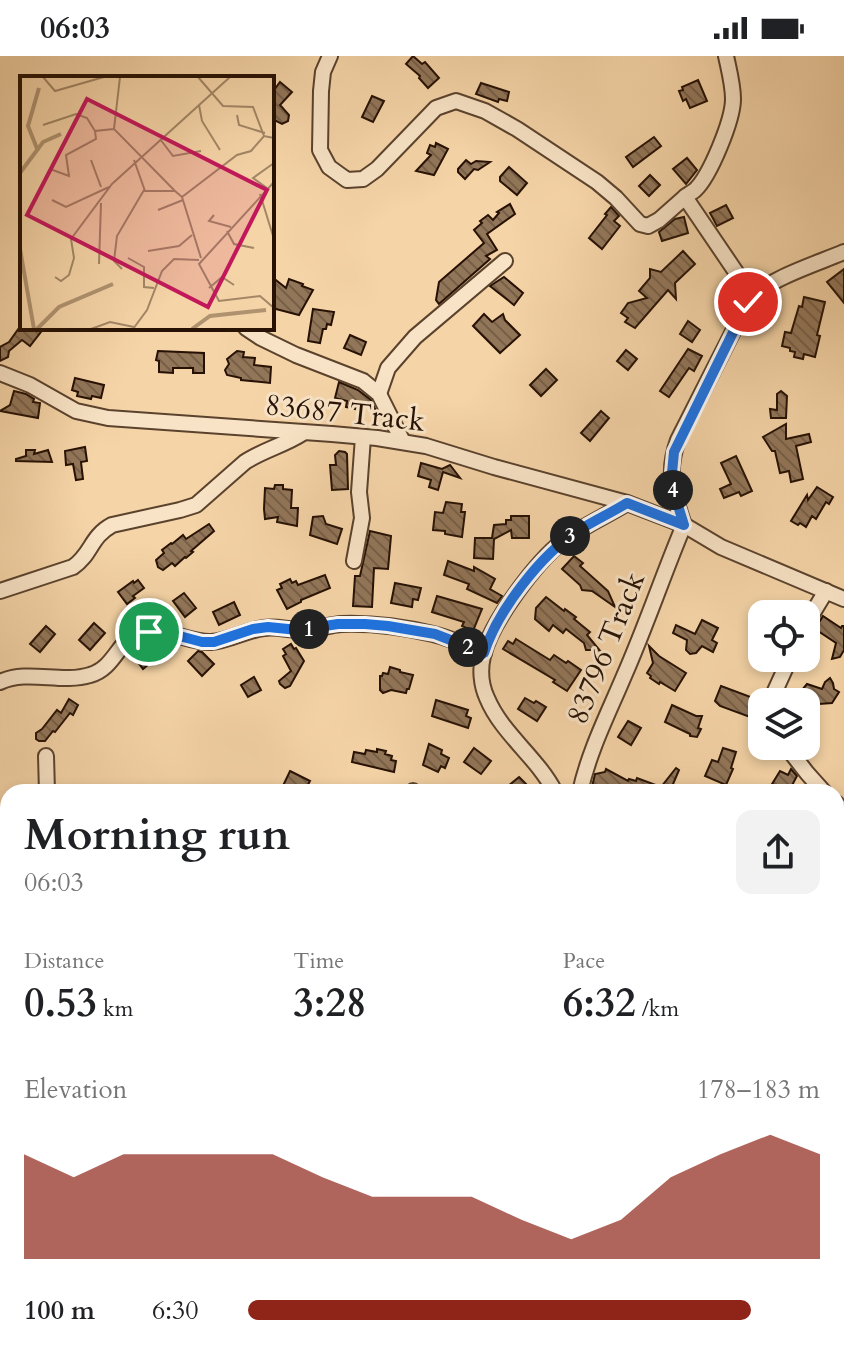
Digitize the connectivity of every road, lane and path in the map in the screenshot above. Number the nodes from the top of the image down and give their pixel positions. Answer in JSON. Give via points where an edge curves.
{"nodes":[{"id":1,"x":330,"y":56,"type":"edge"},
{"id":2,"x":726,"y":56,"type":"edge"},
{"id":3,"x":685,"y":197,"type":"junction"},
{"id":4,"x":844,"y":252,"type":"edge"},
{"id":5,"x":505,"y":261,"type":"dead end"},
{"id":6,"x":748,"y":302,"type":"junction"},
{"id":7,"x":249,"y":330,"type":"edge"},
{"id":8,"x":0,"y":373,"type":"edge"},
{"id":9,"x":379,"y":394,"type":"junction"},
{"id":10,"x":303,"y":433,"type":"junction"},
{"id":11,"x":363,"y":437,"type":"junction"},
{"id":12,"x":403,"y":442,"type":"junction"},
{"id":13,"x":627,"y":503,"type":"junction"},
{"id":14,"x":684,"y":525,"type":"junction"},
{"id":15,"x":354,"y":561,"type":"dead end"},
{"id":16,"x":0,"y":591,"type":"edge"},
{"id":17,"x":826,"y":591,"type":"junction"},
{"id":18,"x":844,"y":599,"type":"edge"},
{"id":19,"x":820,"y":601,"type":"edge"},
{"id":20,"x":484,"y":653,"type":"junction"},
{"id":21,"x":0,"y":682,"type":"edge"},
{"id":22,"x":46,"y":756,"type":"dead end"},
{"id":23,"x":797,"y":760,"type":"edge"},
{"id":24,"x":47,"y":784,"type":"edge"},
{"id":25,"x":550,"y":784,"type":"edge"},
{"id":26,"x":584,"y":784,"type":"edge"},
{"id":27,"x":817,"y":784,"type":"edge"}],
"edges":[{"from":1,"to":3,"type":"street","via":[[323,72],[320,150],[329,167],[347,180],[363,179],[377,169],[436,108],[456,101],[485,111],[571,164],[640,224],[659,220]]},
{"from":2,"to":3,"type":"street","via":[[730,116],[706,177]]},
{"from":3,"to":6,"type":"street","via":[[742,281]]},
{"from":4,"to":6,"type":"street","via":[[778,280]]},
{"from":5,"to":9,"type":"street","via":[[415,337],[388,368]]},
{"from":6,"to":14,"type":"street","via":[[674,452],[671,483]]},
{"from":7,"to":9,"type":"street","via":[[363,381]]},
{"from":8,"to":10,"type":"street","name":"83687 Track","via":[[76,411],[108,418]]},
{"from":9,"to":12,"type":"street"},
{"from":10,"to":11,"type":"street","name":"83687 Track"},
{"from":10,"to":16,"type":"street","via":[[245,462],[196,505],[112,525],[95,537],[73,567]]},
{"from":11,"to":12,"type":"street","name":"83687 Track"},
{"from":11,"to":15,"type":"street","via":[[362,518]]},
{"from":12,"to":13,"type":"street","name":"83687 Track"},
{"from":13,"to":14,"type":"street","name":"83687 Track"},
{"from":13,"to":20,"type":"street","via":[[552,550],[518,591]]},
{"from":14,"to":17,"type":"street","name":"83687 Track","via":[[721,547]]},
{"from":14,"to":26,"type":"street","name":"83796 Track","via":[[603,723]]},
{"from":17,"to":18,"type":"street","name":"83687 Track"},
{"from":17,"to":19,"type":"street"},
{"from":20,"to":21,"type":"street","via":[[435,634],[365,624],[268,627],[214,642],[144,631],[91,675],[22,676]]},
{"from":20,"to":25,"type":"street","via":[[482,679],[490,705]]},
{"from":22,"to":24,"type":"street"},
{"from":23,"to":27,"type":"street"}]}
